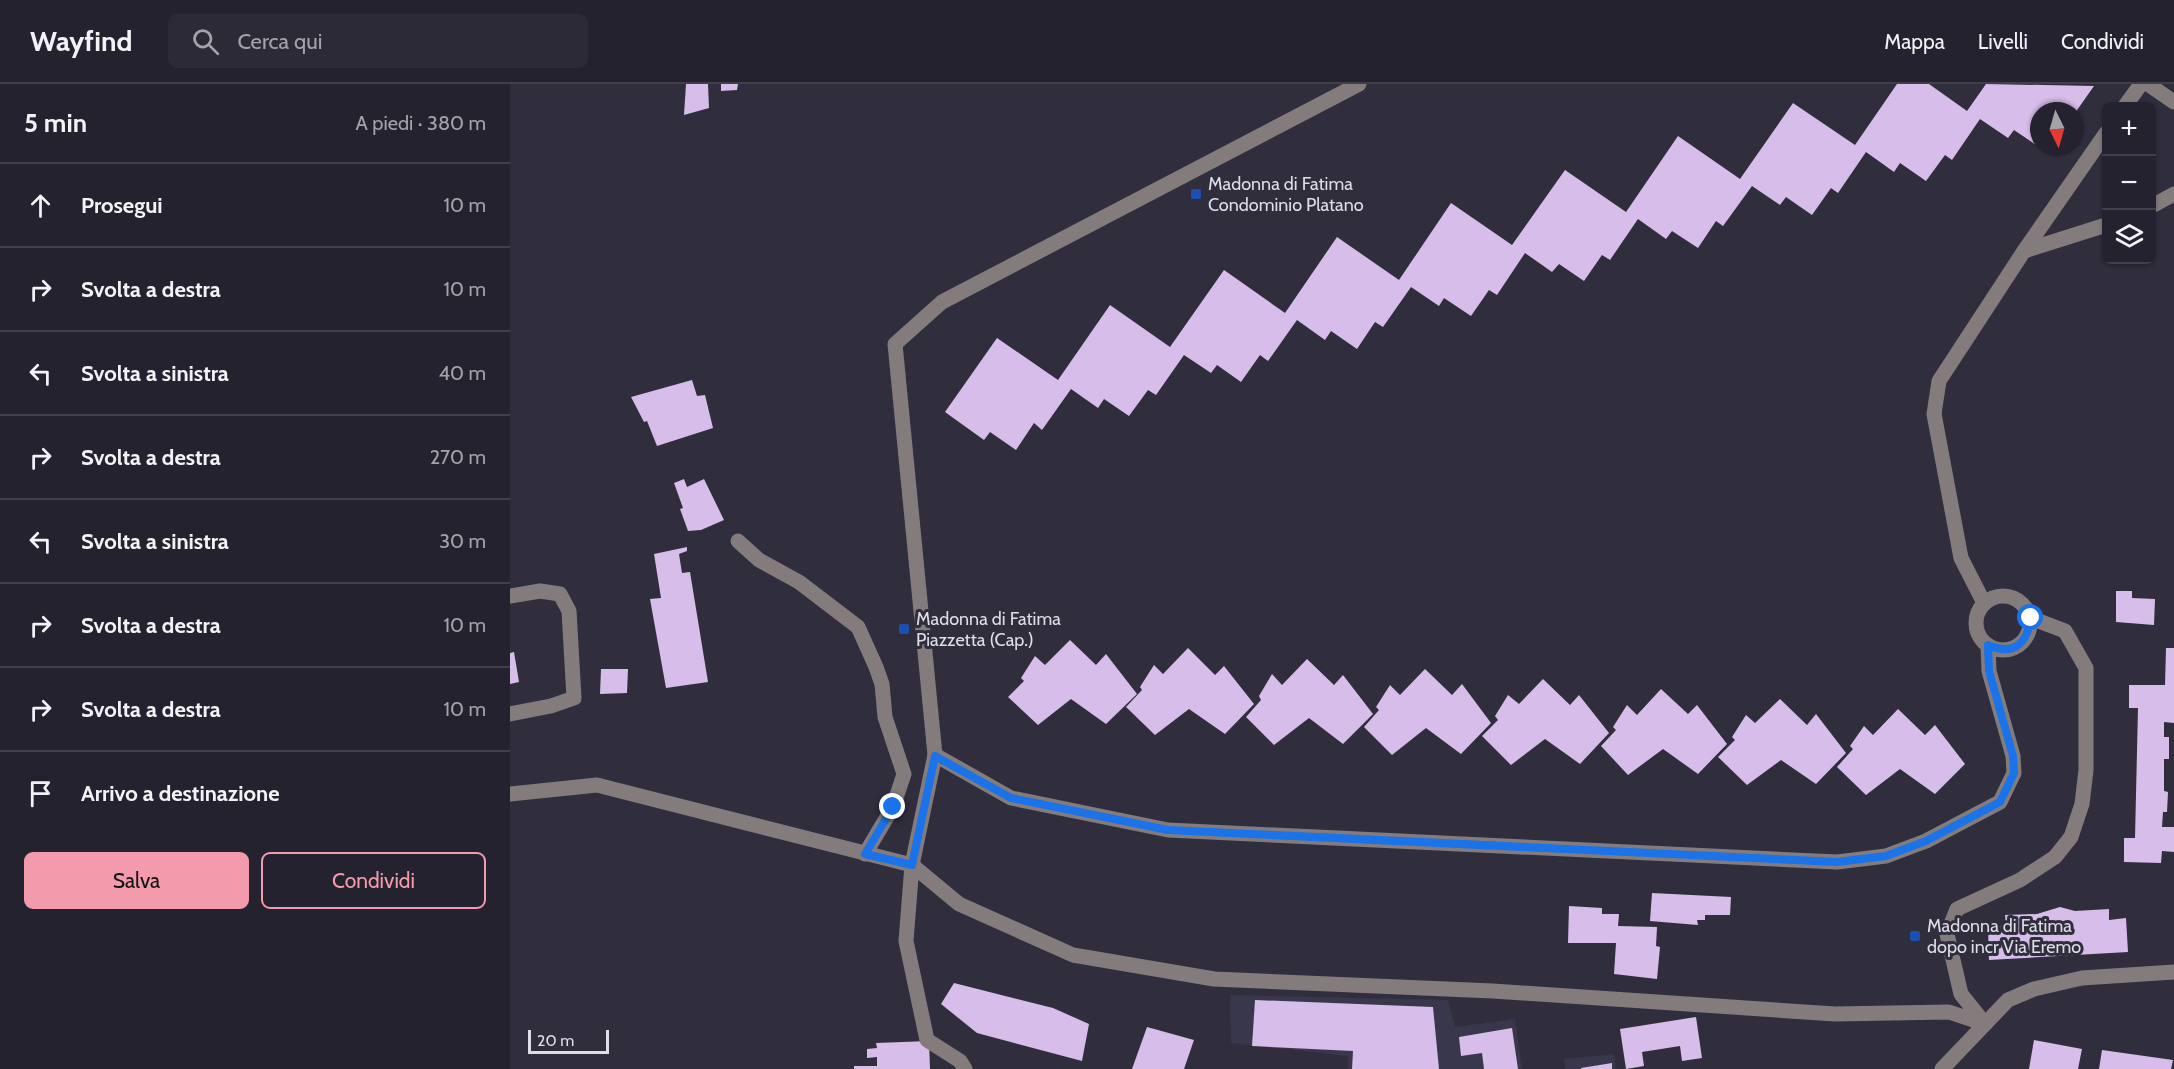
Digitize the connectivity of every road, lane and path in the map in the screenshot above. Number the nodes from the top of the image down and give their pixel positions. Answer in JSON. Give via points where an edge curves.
{"nodes":[{"id":1,"x":1359,"y":84,"type":"edge"},
{"id":2,"x":2141,"y":84,"type":"edge"},
{"id":3,"x":2148,"y":84,"type":"edge"},
{"id":4,"x":2128,"y":102,"type":"edge"},
{"id":5,"x":2174,"y":102,"type":"edge"},
{"id":6,"x":2102,"y":139,"type":"edge"},
{"id":7,"x":2174,"y":194,"type":"edge"},
{"id":8,"x":2156,"y":203,"type":"edge"},
{"id":9,"x":2102,"y":226,"type":"edge"},
{"id":10,"x":2024,"y":251,"type":"junction"},
{"id":11,"x":738,"y":541,"type":"dead end"},
{"id":12,"x":510,"y":596,"type":"edge"},
{"id":13,"x":1984,"y":603,"type":"junction"},
{"id":14,"x":2031,"y":618,"type":"junction"},
{"id":15,"x":1988,"y":645,"type":"junction"},
{"id":16,"x":510,"y":714,"type":"edge"},
{"id":17,"x":935,"y":756,"type":"junction"},
{"id":18,"x":510,"y":794,"type":"edge"},
{"id":19,"x":865,"y":854,"type":"junction"},
{"id":20,"x":912,"y":865,"type":"junction"},
{"id":21,"x":2174,"y":972,"type":"edge"},
{"id":22,"x":1985,"y":1024,"type":"junction"},
{"id":23,"x":965,"y":1069,"type":"edge"},
{"id":24,"x":1942,"y":1069,"type":"edge"}],
"edges":[{"from":1,"to":17,"type":"street","via":[[942,302],[895,344]]},
{"from":2,"to":4,"type":"street"},
{"from":3,"to":5,"type":"street"},
{"from":6,"to":10,"type":"street"},
{"from":7,"to":8,"type":"street"},
{"from":9,"to":10,"type":"street"},
{"from":10,"to":13,"type":"street","via":[[1940,381],[1934,414],[1961,558]]},
{"from":11,"to":19,"type":"street","via":[[759,560],[798,582],[858,627],[876,667],[885,717],[904,774],[893,807]]},
{"from":12,"to":16,"type":"street","via":[[540,591],[560,594],[569,611],[574,698]]},
{"from":13,"to":14,"type":"street","via":[[2007,596],[2020,601]]},
{"from":13,"to":15,"type":"street","via":[[1975,625]]},
{"from":14,"to":15,"type":"street","via":[[2028,634],[2019,645],[2001,651]]},
{"from":14,"to":22,"type":"street","via":[[2065,631],[2086,668],[2085,782],[2071,837],[2055,857],[2020,880],[1957,909],[1947,934],[1961,994]]},
{"from":15,"to":17,"type":"street","via":[[1989,671],[2013,756],[2014,773],[2000,802],[1926,841],[1886,856],[1837,862],[1168,830],[1011,798]]},
{"from":17,"to":20,"type":"street"},
{"from":18,"to":19,"type":"street","via":[[597,784]]},
{"from":19,"to":20,"type":"street"},
{"from":20,"to":22,"type":"street","via":[[959,904],[1073,955],[1214,979],[1504,992],[1835,1014],[1949,1012]]},
{"from":20,"to":23,"type":"street","via":[[906,940],[927,1040],[960,1061]]},
{"from":21,"to":22,"type":"street","via":[[2082,978],[2034,988],[2008,1000]]},
{"from":22,"to":24,"type":"street"}]}
